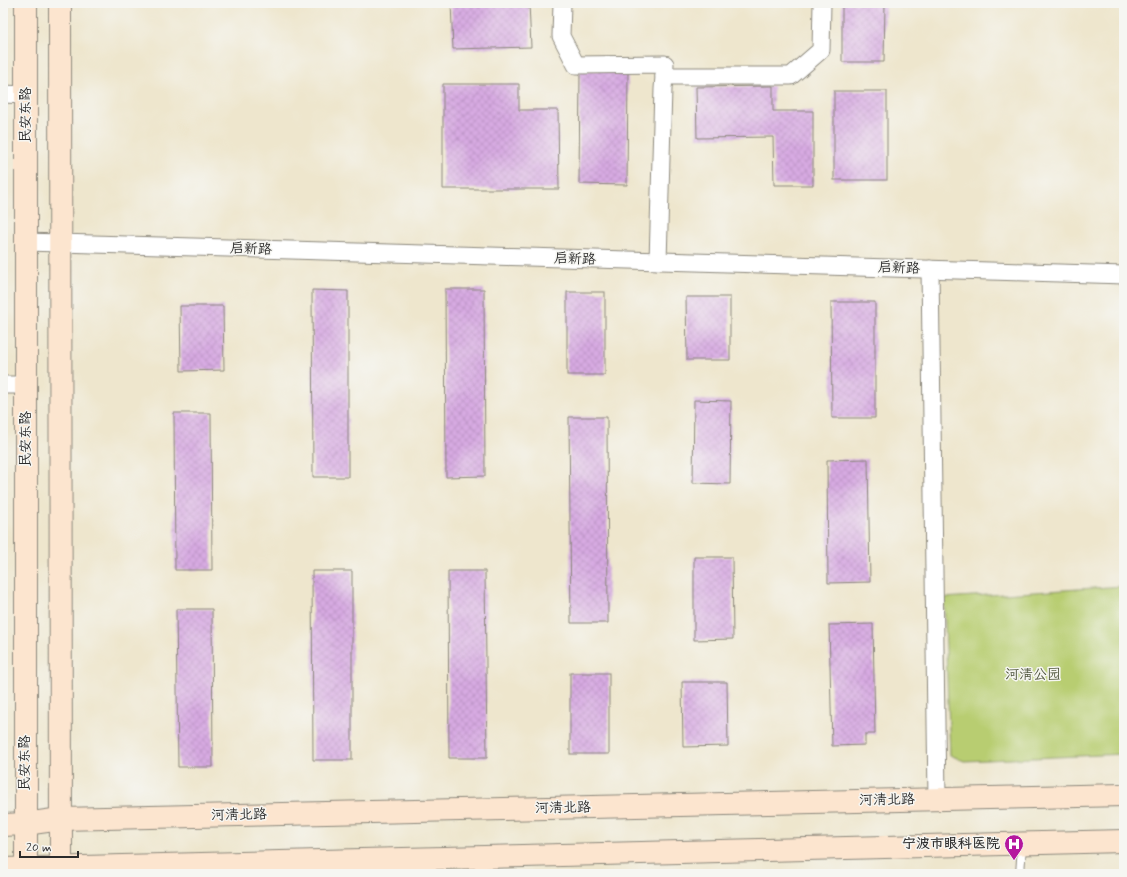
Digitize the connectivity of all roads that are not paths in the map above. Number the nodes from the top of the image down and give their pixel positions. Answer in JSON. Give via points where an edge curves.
{"nodes":[{"id":1,"x":26,"y":3,"type":"edge"},
{"id":2,"x":60,"y":3,"type":"edge"},
{"id":3,"x":562,"y":3,"type":"edge"},
{"id":4,"x":822,"y":3,"type":"edge"},
{"id":5,"x":664,"y":76,"type":"junction"},
{"id":6,"x":3,"y":94,"type":"edge"},
{"id":7,"x":26,"y":94,"type":"junction"},
{"id":8,"x":26,"y":242,"type":"junction"},
{"id":9,"x":61,"y":243,"type":"junction"},
{"id":10,"x":658,"y":261,"type":"junction"},
{"id":11,"x":930,"y":269,"type":"junction"},
{"id":12,"x":1124,"y":275,"type":"edge"},
{"id":13,"x":3,"y":385,"type":"edge"},
{"id":14,"x":26,"y":385,"type":"junction"},
{"id":15,"x":1124,"y":795,"type":"edge"},
{"id":16,"x":937,"y":799,"type":"junction"},
{"id":17,"x":61,"y":819,"type":"junction"},
{"id":18,"x":25,"y":824,"type":"junction"},
{"id":19,"x":3,"y":825,"type":"edge"},
{"id":20,"x":1124,"y":841,"type":"edge"},
{"id":21,"x":1022,"y":843,"type":"junction"},
{"id":22,"x":3,"y":869,"type":"edge"},
{"id":23,"x":26,"y":871,"type":"edge"},
{"id":24,"x":61,"y":871,"type":"edge"},
{"id":25,"x":1020,"y":874,"type":"edge"}],
"edges":[{"from":1,"to":7,"type":"main road","name":"民安东路"},
{"from":2,"to":9,"type":"main road"},
{"from":3,"to":5,"type":"street","via":[[561,36],[576,65],[665,64]]},
{"from":4,"to":5,"type":"street","via":[[821,50],[791,76]]},
{"from":5,"to":10,"type":"street"},
{"from":6,"to":7,"type":"street"},
{"from":7,"to":8,"type":"main road","name":"民安东路"},
{"from":8,"to":9,"type":"street","name":"启新路"},
{"from":8,"to":14,"type":"main road","name":"民安东路"},
{"from":9,"to":10,"type":"street","name":"启新路"},
{"from":9,"to":17,"type":"main road"},
{"from":10,"to":11,"type":"street","name":"启新路"},
{"from":11,"to":12,"type":"street","name":"启新路"},
{"from":11,"to":16,"type":"street"},
{"from":13,"to":14,"type":"street"},
{"from":14,"to":18,"type":"main road","name":"民安东路"},
{"from":15,"to":16,"type":"main road","name":"河清北路"},
{"from":16,"to":17,"type":"main road","name":"河清北路"},
{"from":17,"to":18,"type":"main road","name":"河清北路"},
{"from":17,"to":24,"type":"main road"},
{"from":18,"to":19,"type":"main road","name":"河清北路"},
{"from":18,"to":23,"type":"main road","name":"民安东路"},
{"from":20,"to":21,"type":"main road"},
{"from":21,"to":24,"type":"main road"},
{"from":21,"to":25,"type":"lane"},
{"from":22,"to":23,"type":"main road"},
{"from":23,"to":24,"type":"main road"}]}
